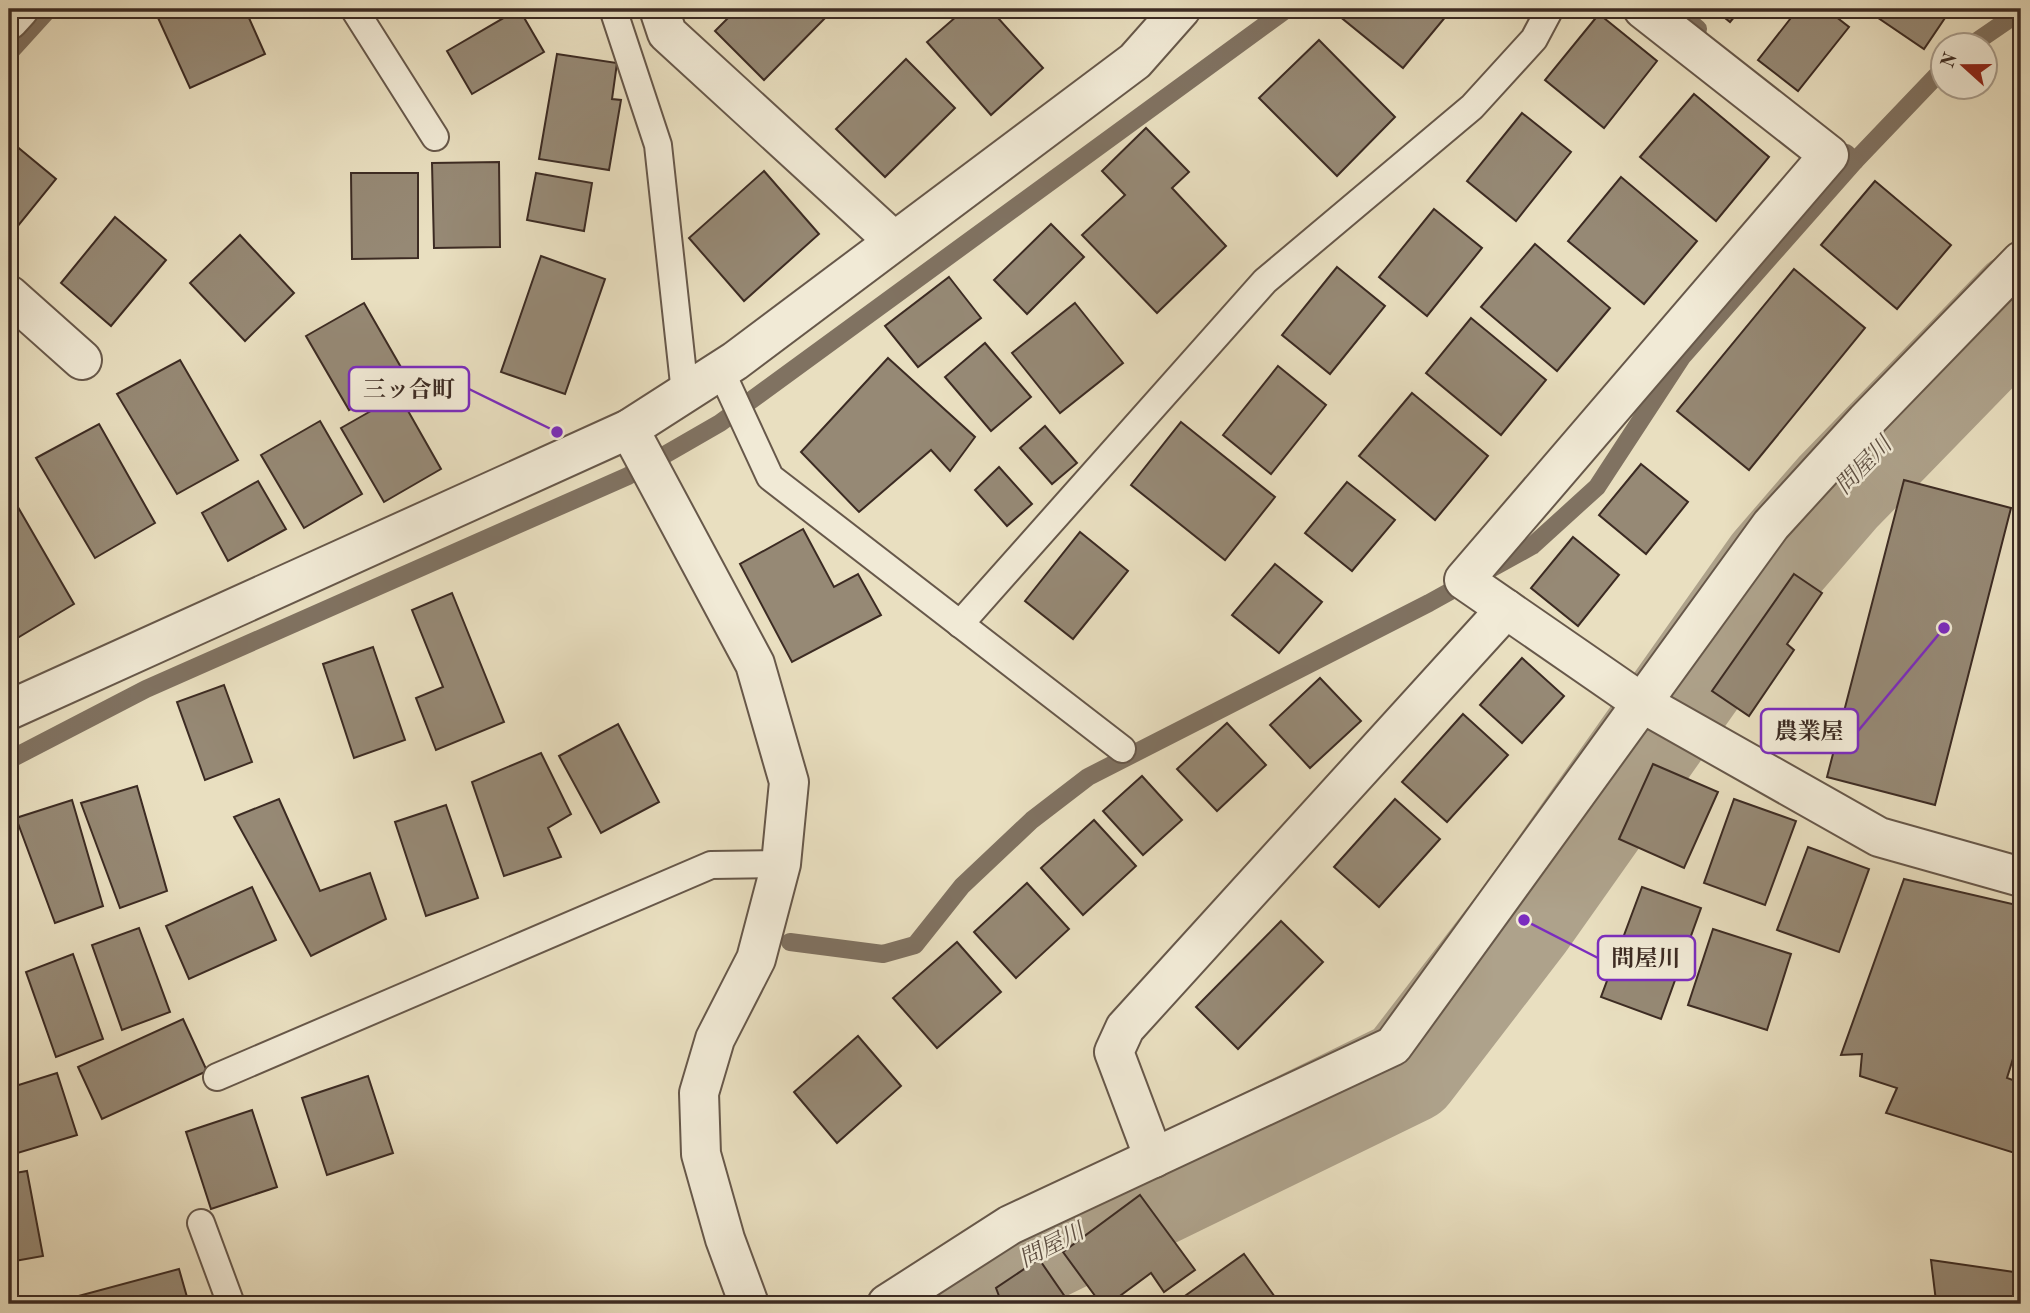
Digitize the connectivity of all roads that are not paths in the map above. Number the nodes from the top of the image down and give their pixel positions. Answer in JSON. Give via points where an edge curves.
{"nodes":[{"id":1,"x":19,"y":9,"type":"edge"},
{"id":2,"x":354,"y":9,"type":"edge"},
{"id":3,"x":613,"y":9,"type":"edge"},
{"id":4,"x":659,"y":9,"type":"edge"},
{"id":5,"x":1181,"y":9,"type":"edge"},
{"id":6,"x":1550,"y":9,"type":"edge"},
{"id":7,"x":1643,"y":9,"type":"edge"},
{"id":8,"x":9,"y":20,"type":"edge"},
{"id":9,"x":435,"y":137,"type":"dead end"},
{"id":10,"x":894,"y":241,"type":"junction"},
{"id":11,"x":2021,"y":261,"type":"edge"},
{"id":12,"x":9,"y":295,"type":"edge"},
{"id":13,"x":82,"y":360,"type":"dead end"},
{"id":14,"x":720,"y":369,"type":"junction"},
{"id":15,"x":685,"y":393,"type":"junction"},
{"id":16,"x":629,"y":429,"type":"junction"},
{"id":17,"x":1506,"y":609,"type":"junction"},
{"id":18,"x":960,"y":624,"type":"junction"},
{"id":19,"x":1642,"y":703,"type":"junction"},
{"id":20,"x":9,"y":710,"type":"edge"},
{"id":21,"x":1122,"y":749,"type":"dead end"},
{"id":22,"x":781,"y":864,"type":"junction"},
{"id":23,"x":2021,"y":877,"type":"edge"},
{"id":24,"x":217,"y":1077,"type":"dead end"},
{"id":25,"x":1154,"y":1158,"type":"junction"},
{"id":26,"x":201,"y":1223,"type":"dead end"},
{"id":27,"x":230,"y":1304,"type":"edge"},
{"id":28,"x":749,"y":1304,"type":"edge"},
{"id":29,"x":887,"y":1304,"type":"edge"}],
"edges":[{"from":1,"to":8,"type":"street"},
{"from":2,"to":9,"type":"lane"},
{"from":3,"to":15,"type":"lane","via":[[658,145]]},
{"from":4,"to":10,"type":"street","via":[[667,33]]},
{"from":5,"to":10,"type":"street","via":[[1135,61]]},
{"from":6,"to":18,"type":"lane","via":[[1534,39],[1472,107],[1265,281]]},
{"from":7,"to":17,"type":"street","via":[[1829,155],[1464,580]]},
{"from":10,"to":14,"type":"street"},
{"from":11,"to":19,"type":"street","via":[[1771,525]]},
{"from":12,"to":13,"type":"street"},
{"from":14,"to":15,"type":"street"},
{"from":14,"to":18,"type":"lane","via":[[770,477]]},
{"from":15,"to":16,"type":"street"},
{"from":16,"to":20,"type":"street"},
{"from":16,"to":22,"type":"street","via":[[755,664],[789,782]]},
{"from":17,"to":19,"type":"street"},
{"from":17,"to":25,"type":"street","via":[[1125,1028],[1114,1052]]},
{"from":18,"to":21,"type":"lane"},
{"from":19,"to":23,"type":"street","via":[[1879,837]]},
{"from":19,"to":25,"type":"street","via":[[1393,1046]]},
{"from":22,"to":24,"type":"lane","via":[[711,865]]},
{"from":22,"to":28,"type":"street","via":[[756,959],[715,1039],[699,1093],[701,1154]]},
{"from":25,"to":29,"type":"street","via":[[1010,1225]]},
{"from":26,"to":27,"type":"lane"}]}
